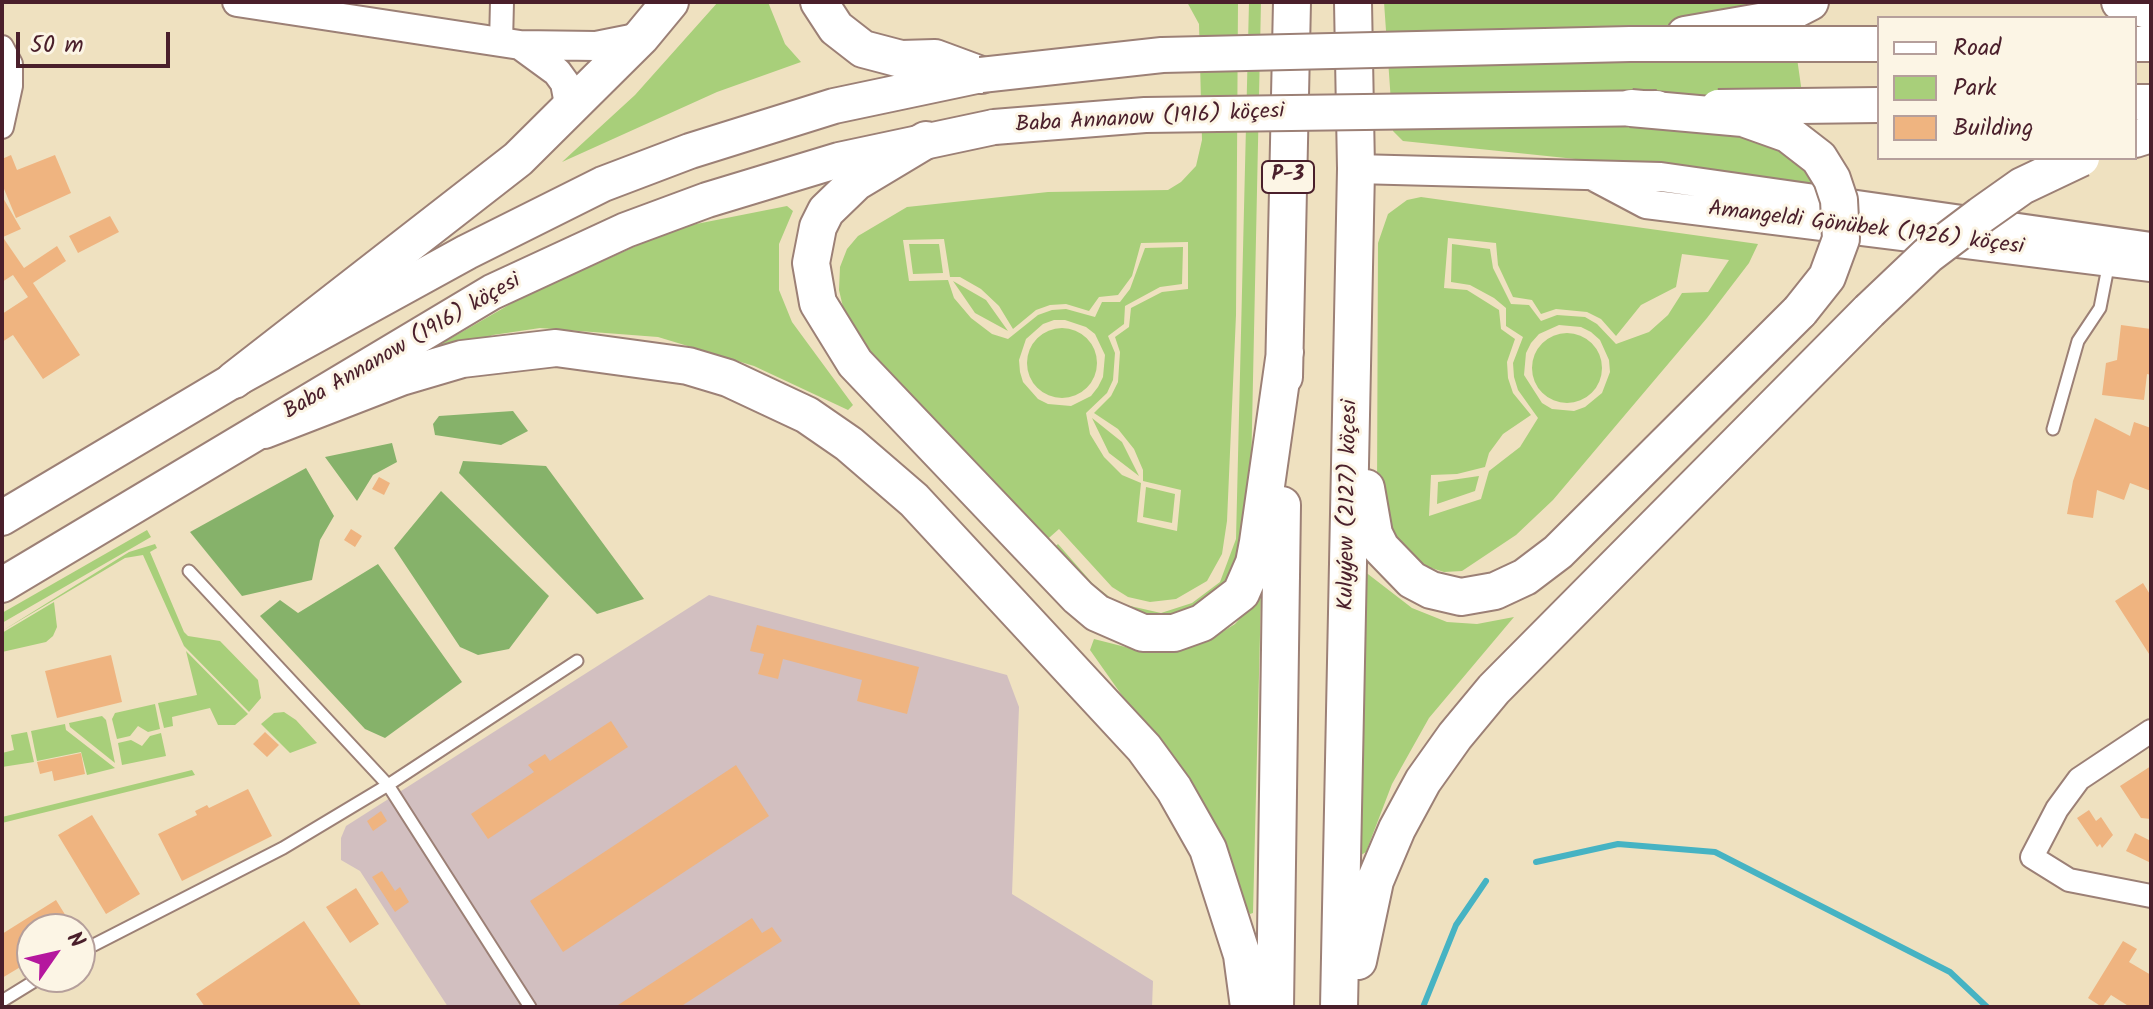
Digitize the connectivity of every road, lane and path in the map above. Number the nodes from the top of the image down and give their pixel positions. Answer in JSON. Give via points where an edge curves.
{"nodes":[{"id":1,"x":239,"y":2,"type":"edge"},
{"id":2,"x":502,"y":2,"type":"edge"},
{"id":3,"x":670,"y":2,"type":"edge"},
{"id":4,"x":819,"y":2,"type":"edge"},
{"id":5,"x":1292,"y":2,"type":"edge"},
{"id":6,"x":1353,"y":2,"type":"edge"},
{"id":7,"x":1810,"y":2,"type":"edge"},
{"id":8,"x":2120,"y":2,"type":"edge"},
{"id":9,"x":2151,"y":11,"type":"edge"},
{"id":10,"x":641,"y":37,"type":"junction"},
{"id":11,"x":510,"y":44,"type":"junction"},
{"id":12,"x":1630,"y":44,"type":"junction"},
{"id":13,"x":1877,"y":44,"type":"edge"},
{"id":14,"x":2,"y":47,"type":"edge"},
{"id":15,"x":981,"y":75,"type":"junction"},
{"id":16,"x":1877,"y":105,"type":"edge"},
{"id":17,"x":1631,"y":108,"type":"junction"},
{"id":18,"x":570,"y":109,"type":"junction"},
{"id":19,"x":2,"y":127,"type":"edge"},
{"id":20,"x":926,"y":140,"type":"junction"},
{"id":21,"x":2077,"y":160,"type":"edge"},
{"id":22,"x":1356,"y":169,"type":"junction"},
{"id":23,"x":1587,"y":173,"type":"junction"},
{"id":24,"x":2151,"y":247,"type":"edge"},
{"id":25,"x":2109,"y":261,"type":"junction"},
{"id":26,"x":2151,"y":267,"type":"edge"},
{"id":27,"x":1353,"y":351,"type":"junction"},
{"id":28,"x":1285,"y":352,"type":"junction"},
{"id":29,"x":234,"y":380,"type":"junction"},
{"id":30,"x":2053,"y":429,"type":"dead end"},
{"id":31,"x":264,"y":430,"type":"junction"},
{"id":32,"x":2,"y":518,"type":"edge"},
{"id":33,"x":189,"y":571,"type":"dead end"},
{"id":34,"x":2,"y":585,"type":"edge"},
{"id":35,"x":577,"y":661,"type":"dead end"},
{"id":36,"x":2151,"y":731,"type":"edge"},
{"id":37,"x":388,"y":785,"type":"junction"},
{"id":38,"x":2151,"y":896,"type":"edge"},
{"id":39,"x":96,"y":944,"type":"edge"},
{"id":40,"x":530,"y":1007,"type":"edge"},
{"id":41,"x":1249,"y":1007,"type":"edge"},
{"id":42,"x":1275,"y":1007,"type":"edge"},
{"id":43,"x":1339,"y":1007,"type":"edge"},
{"id":44,"x":1357,"y":1007,"type":"edge"}],
"edges":[{"from":1,"to":11,"type":"street"},
{"from":2,"to":11,"type":"street"},
{"from":3,"to":10,"type":"highway"},
{"from":4,"to":15,"type":"highway","via":[[836,28],[863,49],[901,59],[935,58]]},
{"from":5,"to":28,"type":"highway","number":"P-3"},
{"from":6,"to":22,"type":"highway","name":"Kulyýew (2127) köçesi"},
{"from":7,"to":12,"type":"highway","bridge":true,"via":[[1777,19]]},
{"from":8,"to":9,"type":"highway"},
{"from":10,"to":11,"type":"street","via":[[596,46]]},
{"from":10,"to":18,"type":"highway"},
{"from":11,"to":18,"type":"street","via":[[557,72]]},
{"from":12,"to":13,"type":"main road","bridge":true},
{"from":12,"to":15,"type":"main road","bridge":true,"via":[[1162,55]]},
{"from":14,"to":19,"type":"street","via":[[11,64],[11,86]]},
{"from":15,"to":29,"type":"main road","via":[[834,106],[603,184]]},
{"from":16,"to":17,"type":"main road","name":"Baba Annanow (1916) köçesi","bridge":true},
{"from":17,"to":20,"type":"main road","name":"Baba Annanow (1916) köçesi","bridge":true,"via":[[1145,115],[994,127]]},
{"from":17,"to":27,"type":"highway","bridge":true,"via":[[1743,118],[1788,134],[1819,158],[1832,179],[1841,239],[1827,277],[1800,311],[1558,552],[1508,585],[1461,597],[1412,580],[1381,548],[1368,511]]},
{"from":18,"to":29,"type":"highway","via":[[495,178]]},
{"from":20,"to":28,"type":"highway","via":[[856,182],[826,211],[811,263],[818,303],[855,363],[1097,613],[1143,633],[1174,633],[1202,623],[1241,593],[1258,542]]},
{"from":20,"to":31,"type":"main road","name":"Baba Annanow (1916) köçesi","via":[[839,160],[626,230],[492,292]]},
{"from":21,"to":44,"type":"highway","bridge":true,"via":[[2022,186],[1928,255],[1494,689],[1423,781],[1375,881],[1358,955]]},
{"from":22,"to":23,"type":"street","name":"Amangeldi Gönübek (1926) köçesi"},
{"from":22,"to":27,"type":"highway","name":"Kulyýew (2127) köçesi"},
{"from":23,"to":24,"type":"street","name":"Amangeldi Gönübek (1926) köçesi","via":[[1661,177]]},
{"from":23,"to":25,"type":"street","name":"Amangeldi Gönübek (1926) köçesi","via":[[1646,204]]},
{"from":25,"to":26,"type":"street","name":"Amangeldi Gönübek (1926) köçesi"},
{"from":25,"to":30,"type":"lane","via":[[2100,308],[2078,341]]},
{"from":27,"to":43,"type":"highway","name":"Kulyýew (2127) köçesi"},
{"from":28,"to":42,"type":"highway"},
{"from":29,"to":32,"type":"main road"},
{"from":31,"to":34,"type":"main road","name":"Baba Annanow (1916) köçesi"},
{"from":31,"to":41,"type":"highway","via":[[462,359],[556,348],[688,366],[728,378],[807,415],[914,500],[1144,748],[1208,849],[1242,955]]},
{"from":33,"to":37,"type":"lane"},
{"from":35,"to":37,"type":"lane"},
{"from":36,"to":38,"type":"street","via":[[2079,779],[2032,857],[2069,880]]},
{"from":37,"to":39,"type":"lane","via":[[283,848]]},
{"from":37,"to":40,"type":"lane"}]}
